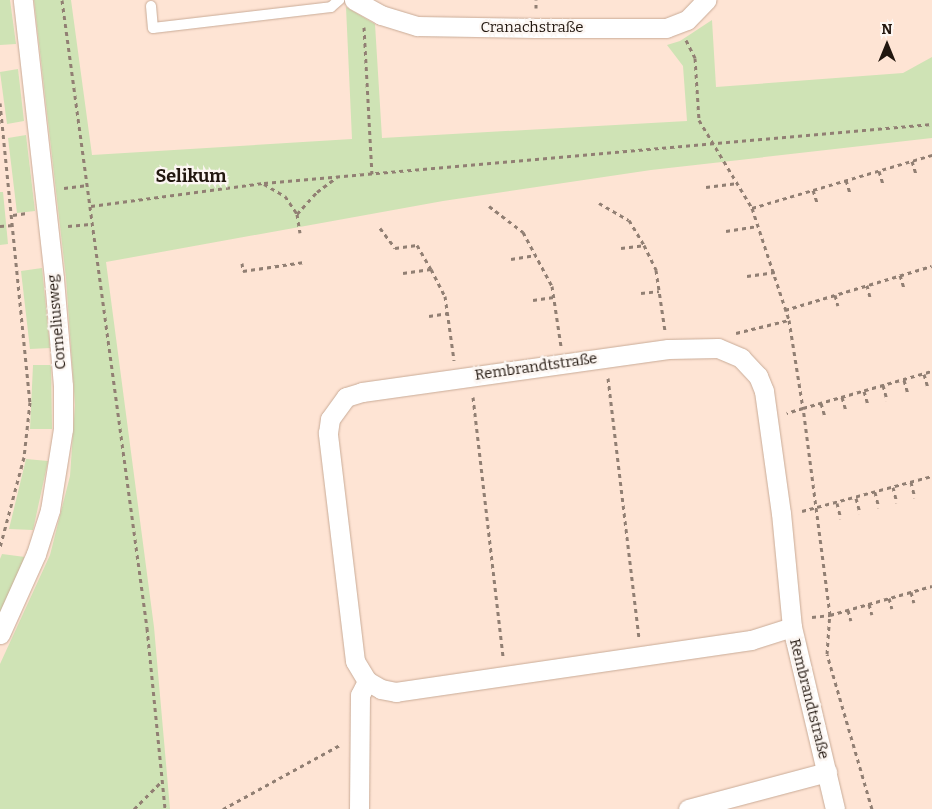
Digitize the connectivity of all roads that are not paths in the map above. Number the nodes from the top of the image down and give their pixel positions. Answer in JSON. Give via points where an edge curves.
{"nodes":[{"id":1,"x":23,"y":0,"type":"edge"},
{"id":2,"x":339,"y":0,"type":"edge"},
{"id":3,"x":354,"y":0,"type":"edge"},
{"id":4,"x":706,"y":0,"type":"edge"},
{"id":5,"x":151,"y":6,"type":"dead end"},
{"id":6,"x":791,"y":622,"type":"junction"},
{"id":7,"x":0,"y":634,"type":"edge"},
{"id":8,"x":367,"y":682,"type":"junction"},
{"id":9,"x":827,"y":772,"type":"junction"},
{"id":10,"x":360,"y":809,"type":"edge"},
{"id":11,"x":688,"y":809,"type":"edge"},
{"id":12,"x":835,"y":809,"type":"edge"}],
"edges":[{"from":1,"to":7,"type":"street","name":"Corneliusweg","via":[[54,278],[63,386],[62,429],[50,510],[36,554]]},
{"from":2,"to":5,"type":"lane","via":[[330,8],[153,28]]},
{"from":3,"to":4,"type":"street","name":"Cranachstraße","via":[[405,23],[429,27],[666,28],[696,13]]},
{"from":6,"to":8,"type":"street","name":"Rembrandtstraße","via":[[751,640],[396,692]]},
{"from":6,"to":8,"type":"street","name":"Rembrandtstraße","via":[[769,418],[762,383],[742,358],[718,348],[668,349],[464,377],[346,397],[330,419],[328,434],[352,644],[359,672]]},
{"from":6,"to":9,"type":"street","name":"Rembrandtstraße"},
{"from":8,"to":10,"type":"street","via":[[360,695]]},
{"from":9,"to":11,"type":"street","name":"Rembrandtstraße"},
{"from":9,"to":12,"type":"street","name":"Rembrandtstraße"}]}
